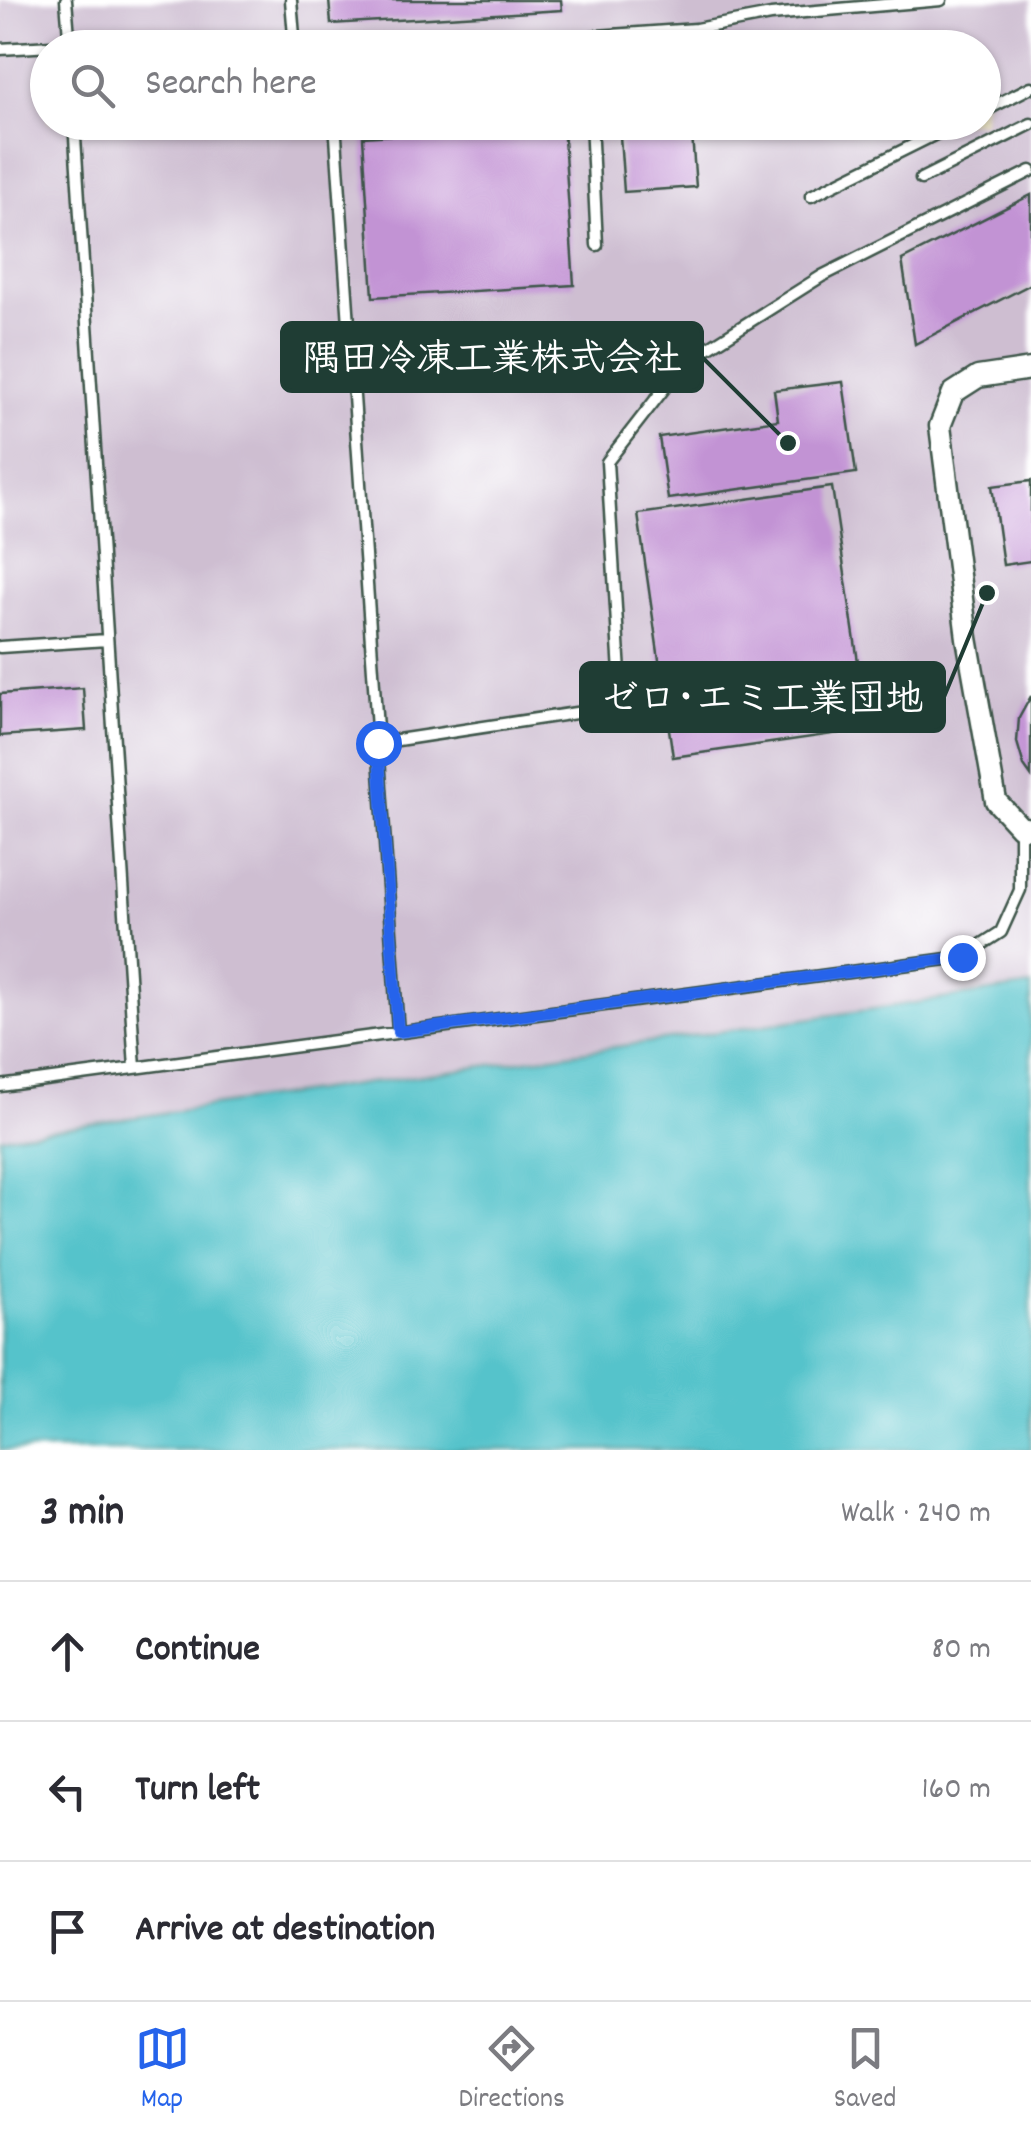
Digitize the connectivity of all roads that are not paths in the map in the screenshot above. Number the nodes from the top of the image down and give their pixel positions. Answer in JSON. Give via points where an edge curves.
{"nodes":[{"id":1,"x":66,"y":0,"type":"edge"},
{"id":2,"x":291,"y":0,"type":"edge"},
{"id":3,"x":941,"y":0,"type":"edge"},
{"id":4,"x":68,"y":30,"type":"edge"},
{"id":5,"x":294,"y":30,"type":"edge"},
{"id":6,"x":680,"y":30,"type":"edge"},
{"id":7,"x":30,"y":48,"type":"edge"},
{"id":8,"x":0,"y":49,"type":"edge"},
{"id":9,"x":1031,"y":87,"type":"edge"},
{"id":10,"x":1001,"y":102,"type":"edge"},
{"id":11,"x":1031,"y":124,"type":"edge"},
{"id":12,"x":1001,"y":139,"type":"edge"},
{"id":13,"x":75,"y":140,"type":"edge"},
{"id":14,"x":336,"y":140,"type":"edge"},
{"id":15,"x":592,"y":140,"type":"edge"},
{"id":16,"x":924,"y":140,"type":"edge"},
{"id":17,"x":1000,"y":140,"type":"edge"},
{"id":18,"x":1031,"y":171,"type":"edge"},
{"id":19,"x":921,"y":180,"type":"dead end"},
{"id":20,"x":811,"y":196,"type":"dead end"},
{"id":21,"x":597,"y":244,"type":"dead end"},
{"id":22,"x":1031,"y":370,"type":"edge"},
{"id":23,"x":108,"y":640,"type":"junction"},
{"id":24,"x":0,"y":647,"type":"edge"},
{"id":25,"x":378,"y":743,"type":"junction"},
{"id":26,"x":1026,"y":828,"type":"edge"},
{"id":27,"x":398,"y":1032,"type":"junction"},
{"id":28,"x":135,"y":1068,"type":"junction"},
{"id":29,"x":0,"y":1086,"type":"edge"}],
"edges":[{"from":1,"to":4,"type":"lane"},
{"from":2,"to":5,"type":"lane"},
{"from":3,"to":6,"type":"lane"},
{"from":7,"to":8,"type":"lane"},
{"from":9,"to":10,"type":"lane"},
{"from":11,"to":12,"type":"lane"},
{"from":13,"to":23,"type":"lane"},
{"from":14,"to":25,"type":"lane"},
{"from":15,"to":21,"type":"lane"},
{"from":16,"to":20,"type":"lane"},
{"from":17,"to":19,"type":"lane"},
{"from":18,"to":25,"type":"lane","via":[[822,276],[684,362],[608,462],[622,706]]},
{"from":22,"to":26,"type":"street","via":[[978,377],[953,392],[940,426],[996,800]]},
{"from":23,"to":24,"type":"lane"},
{"from":23,"to":28,"type":"lane"},
{"from":25,"to":27,"type":"lane"},
{"from":26,"to":27,"type":"lane","via":[[1020,890],[1001,932],[962,957]]},
{"from":27,"to":28,"type":"lane"},
{"from":28,"to":29,"type":"lane"}]}
